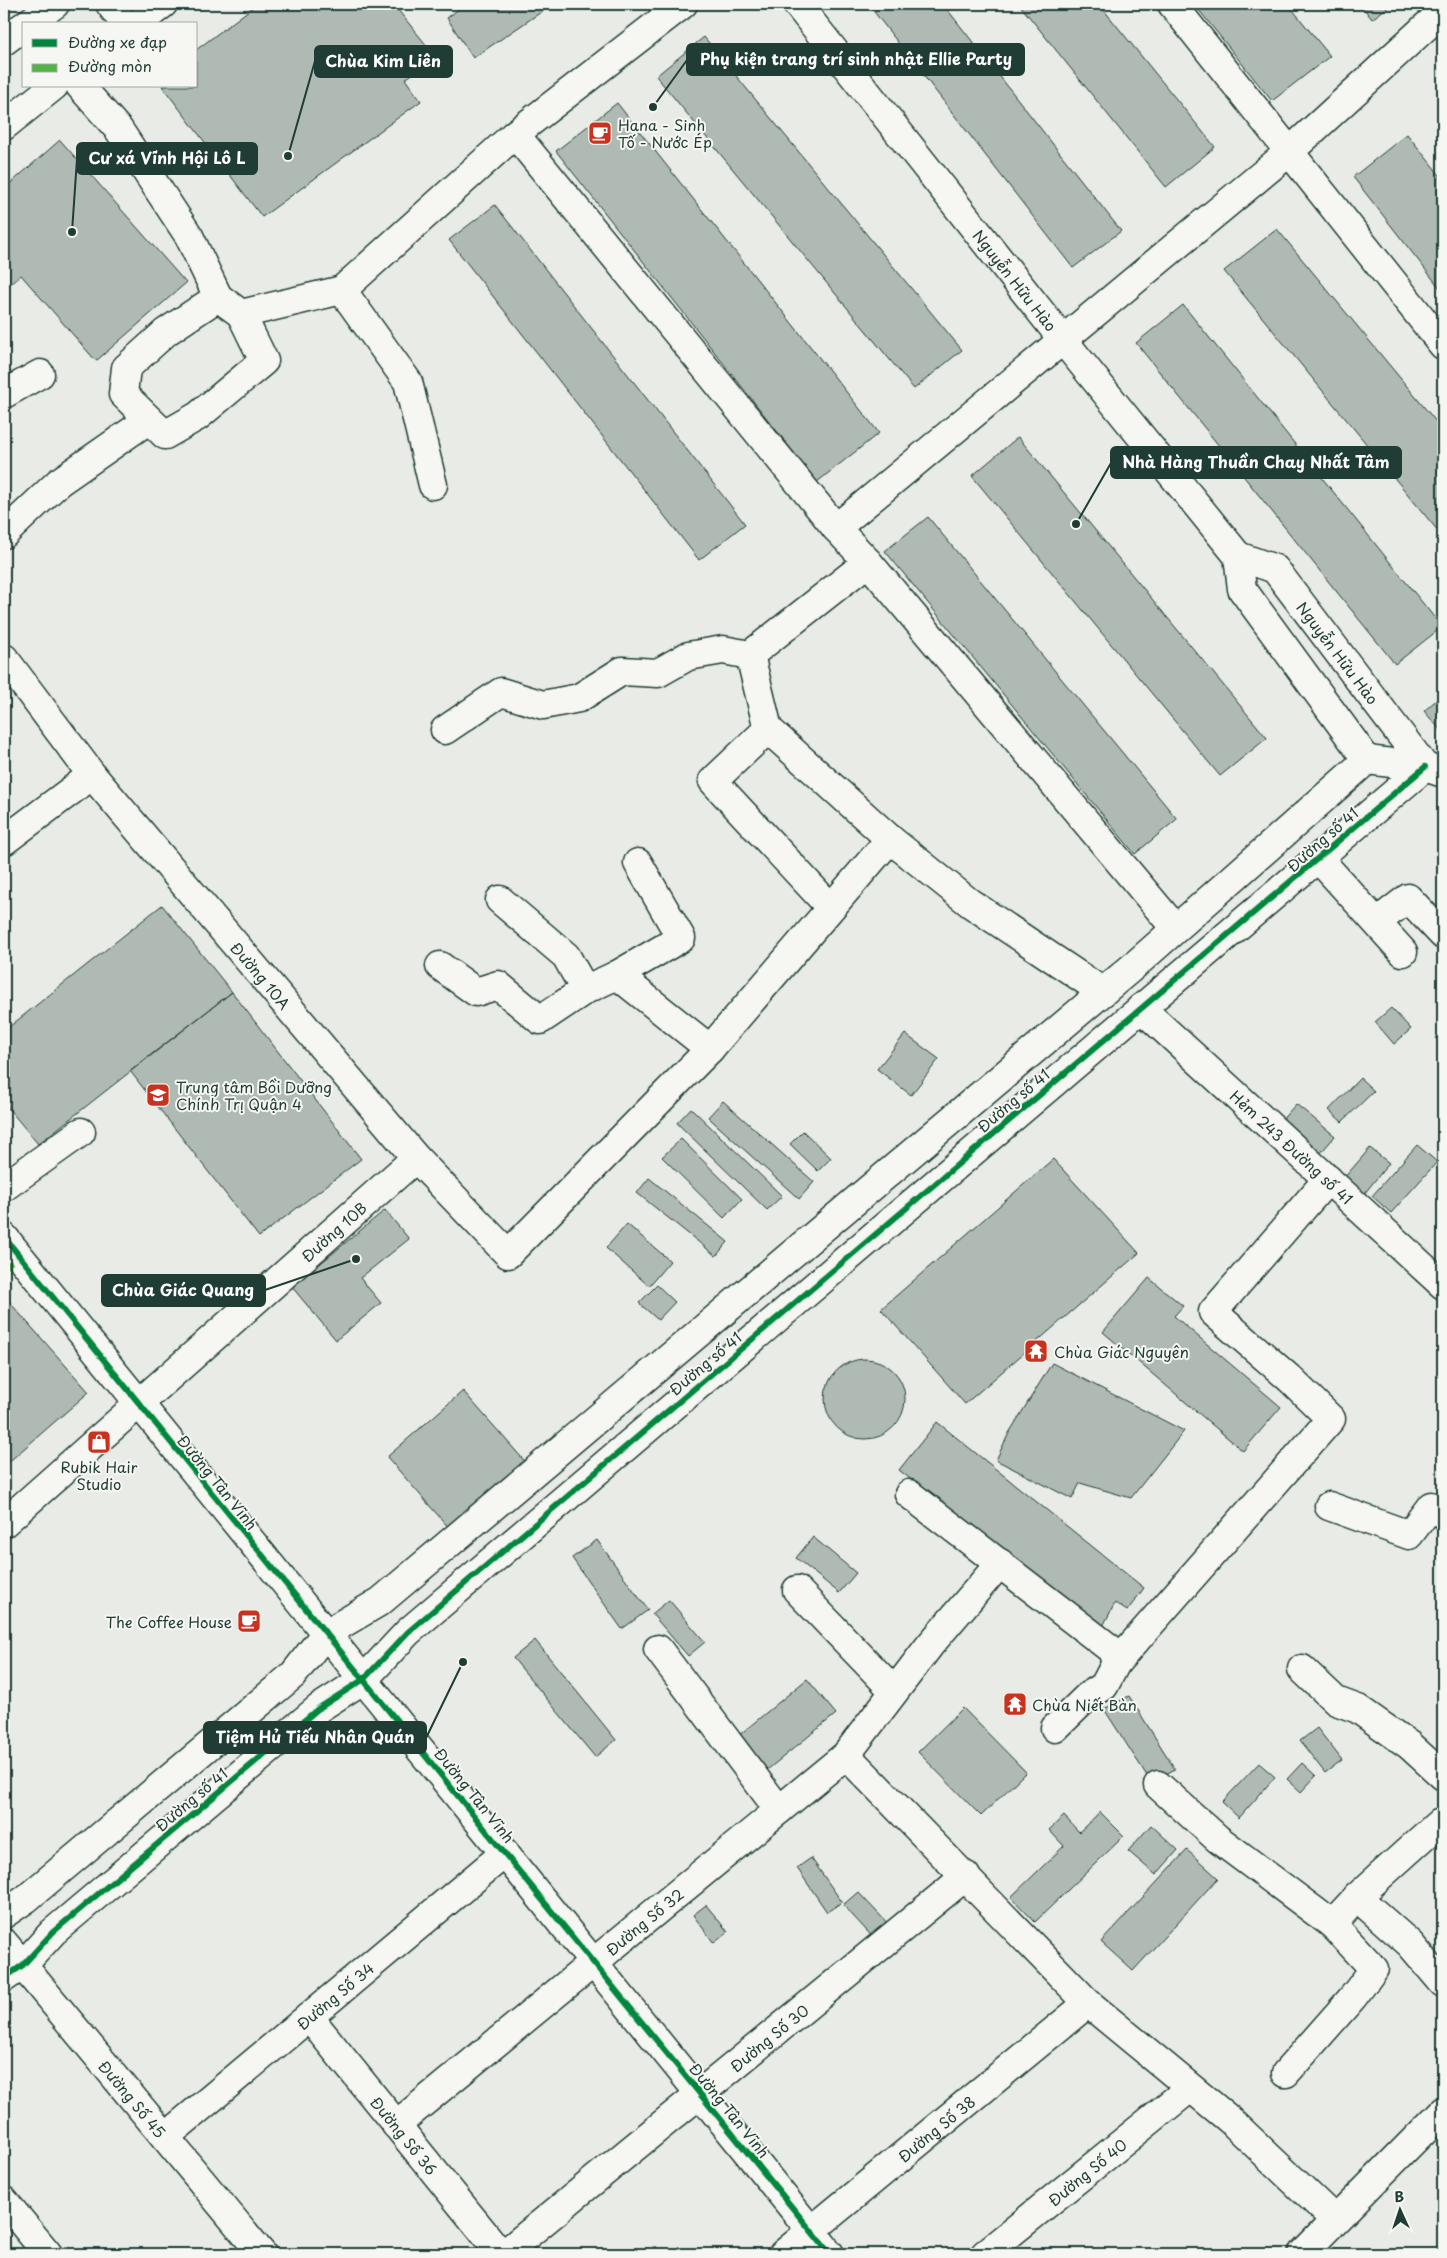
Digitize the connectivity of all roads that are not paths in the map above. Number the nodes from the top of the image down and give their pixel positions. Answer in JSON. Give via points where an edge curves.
{"nodes":[{"id":1,"x":55,"y":4,"type":"edge"},
{"id":2,"x":110,"y":4,"type":"edge"},
{"id":3,"x":163,"y":4,"type":"edge"},
{"id":4,"x":683,"y":4,"type":"edge"},
{"id":5,"x":797,"y":4,"type":"edge"},
{"id":6,"x":1172,"y":4,"type":"edge"},
{"id":7,"x":1443,"y":11,"type":"edge"},
{"id":8,"x":27,"y":20,"type":"edge"},
{"id":9,"x":124,"y":22,"type":"edge"},
{"id":10,"x":140,"y":22,"type":"edge"},
{"id":11,"x":22,"y":25,"type":"edge"},
{"id":12,"x":4,"y":41,"type":"edge"},
{"id":13,"x":52,"y":88,"type":"edge"},
{"id":14,"x":82,"y":88,"type":"edge"},
{"id":15,"x":4,"y":126,"type":"edge"},
{"id":16,"x":515,"y":134,"type":"junction"},
{"id":17,"x":1288,"y":153,"type":"junction"},
{"id":18,"x":342,"y":290,"type":"junction"},
{"id":19,"x":218,"y":297,"type":"junction"},
{"id":20,"x":242,"y":314,"type":"junction"},
{"id":21,"x":1063,"y":340,"type":"junction"},
{"id":22,"x":1443,"y":345,"type":"edge"},
{"id":23,"x":40,"y":374,"type":"dead end"},
{"id":24,"x":4,"y":394,"type":"edge"},
{"id":25,"x":148,"y":420,"type":"junction"},
{"id":26,"x":433,"y":485,"type":"dead end"},
{"id":27,"x":836,"y":528,"type":"junction"},
{"id":28,"x":4,"y":534,"type":"edge"},
{"id":29,"x":1238,"y":556,"type":"junction"},
{"id":30,"x":868,"y":562,"type":"junction"},
{"id":31,"x":750,"y":654,"type":"junction"},
{"id":32,"x":4,"y":658,"type":"edge"},
{"id":33,"x":768,"y":729,"type":"junction"},
{"id":34,"x":444,"y":730,"type":"dead end"},
{"id":35,"x":1367,"y":760,"type":"junction"},
{"id":36,"x":1434,"y":770,"type":"edge"},
{"id":37,"x":92,"y":775,"type":"junction"},
{"id":38,"x":890,"y":839,"type":"junction"},
{"id":39,"x":4,"y":841,"type":"edge"},
{"id":40,"x":1319,"y":859,"type":"junction"},
{"id":41,"x":638,"y":863,"type":"dead end"},
{"id":42,"x":500,"y":900,"type":"dead end"},
{"id":43,"x":830,"y":908,"type":"junction"},
{"id":44,"x":1376,"y":922,"type":"junction"},
{"id":45,"x":1175,"y":928,"type":"junction"},
{"id":46,"x":1443,"y":935,"type":"edge"},
{"id":47,"x":1403,"y":952,"type":"dead end"},
{"id":48,"x":440,"y":966,"type":"dead end"},
{"id":49,"x":617,"y":975,"type":"junction"},
{"id":50,"x":585,"y":990,"type":"junction"},
{"id":51,"x":1103,"y":992,"type":"junction"},
{"id":52,"x":1141,"y":1008,"type":"junction"},
{"id":53,"x":710,"y":1049,"type":"junction"},
{"id":54,"x":81,"y":1132,"type":"dead end"},
{"id":55,"x":416,"y":1158,"type":"junction"},
{"id":56,"x":1328,"y":1179,"type":"junction"},
{"id":57,"x":4,"y":1187,"type":"edge"},
{"id":58,"x":9,"y":1254,"type":"edge"},
{"id":59,"x":1443,"y":1284,"type":"edge"},
{"id":60,"x":137,"y":1402,"type":"junction"},
{"id":61,"x":909,"y":1494,"type":"dead end"},
{"id":62,"x":1329,"y":1506,"type":"dead end"},
{"id":63,"x":1443,"y":1514,"type":"edge"},
{"id":64,"x":4,"y":1523,"type":"edge"},
{"id":65,"x":1000,"y":1563,"type":"junction"},
{"id":66,"x":797,"y":1590,"type":"dead end"},
{"id":67,"x":325,"y":1634,"type":"junction"},
{"id":68,"x":658,"y":1649,"type":"dead end"},
{"id":69,"x":1116,"y":1662,"type":"junction"},
{"id":70,"x":1302,"y":1669,"type":"dead end"},
{"id":71,"x":364,"y":1679,"type":"junction"},
{"id":72,"x":894,"y":1691,"type":"junction"},
{"id":73,"x":1055,"y":1728,"type":"dead end"},
{"id":74,"x":846,"y":1755,"type":"junction"},
{"id":75,"x":1443,"y":1776,"type":"edge"},
{"id":76,"x":1158,"y":1785,"type":"dead end"},
{"id":77,"x":779,"y":1810,"type":"junction"},
{"id":78,"x":1443,"y":1823,"type":"edge"},
{"id":79,"x":506,"y":1853,"type":"junction"},
{"id":80,"x":966,"y":1876,"type":"junction"},
{"id":81,"x":1358,"y":1897,"type":"junction"},
{"id":82,"x":4,"y":1914,"type":"edge"},
{"id":83,"x":1332,"y":1924,"type":"junction"},
{"id":84,"x":4,"y":1943,"type":"edge"},
{"id":85,"x":594,"y":1962,"type":"junction"},
{"id":86,"x":13,"y":1971,"type":"edge"},
{"id":87,"x":1443,"y":1984,"type":"edge"},
{"id":88,"x":1088,"y":2003,"type":"junction"},
{"id":89,"x":309,"y":2017,"type":"junction"},
{"id":90,"x":1286,"y":2073,"type":"dead end"},
{"id":91,"x":1190,"y":2088,"type":"junction"},
{"id":92,"x":700,"y":2093,"type":"junction"},
{"id":93,"x":1443,"y":2111,"type":"edge"},
{"id":94,"x":396,"y":2125,"type":"junction"},
{"id":95,"x":165,"y":2137,"type":"junction"},
{"id":96,"x":4,"y":2201,"type":"edge"},
{"id":97,"x":1334,"y":2220,"type":"junction"},
{"id":98,"x":812,"y":2231,"type":"junction"},
{"id":99,"x":48,"y":2254,"type":"edge"},
{"id":100,"x":262,"y":2254,"type":"edge"},
{"id":101,"x":502,"y":2254,"type":"edge"},
{"id":102,"x":783,"y":2254,"type":"edge"},
{"id":103,"x":830,"y":2254,"type":"edge"},
{"id":104,"x":985,"y":2254,"type":"edge"},
{"id":105,"x":1302,"y":2254,"type":"edge"}],
"edges":[{"from":1,"to":8,"type":"street"},
{"from":2,"to":9,"type":"street"},
{"from":3,"to":10,"type":"street"},
{"from":4,"to":16,"type":"street"},
{"from":5,"to":21,"type":"street","name":"Nguyễn Hữu Hào"},
{"from":6,"to":17,"type":"street"},
{"from":7,"to":17,"type":"street"},
{"from":11,"to":12,"type":"street"},
{"from":13,"to":15,"type":"street"},
{"from":14,"to":19,"type":"street","via":[[119,130],[189,236]]},
{"from":16,"to":18,"type":"street"},
{"from":16,"to":27,"type":"street"},
{"from":17,"to":21,"type":"street"},
{"from":17,"to":22,"type":"street"},
{"from":18,"to":20,"type":"street"},
{"from":18,"to":26,"type":"street","via":[[408,382]]},
{"from":19,"to":20,"type":"street"},
{"from":19,"to":25,"type":"street","via":[[166,332],[126,368],[123,394]]},
{"from":20,"to":25,"type":"street","via":[[264,361],[198,416],[165,435]]},
{"from":21,"to":27,"type":"street"},
{"from":21,"to":29,"type":"street","name":"Nguyễn Hữu Hào"},
{"from":23,"to":24,"type":"street"},
{"from":25,"to":28,"type":"street","via":[[59,482]]},
{"from":27,"to":30,"type":"street"},
{"from":29,"to":35,"type":"street","via":[[1242,589]]},
{"from":29,"to":36,"type":"street","name":"Nguyễn Hữu Hào","via":[[1275,569]]},
{"from":30,"to":31,"type":"street"},
{"from":30,"to":45,"type":"street"},
{"from":31,"to":33,"type":"street"},
{"from":31,"to":34,"type":"street","via":[[723,650],[688,656],[658,673],[622,671],[579,698],[543,705],[501,692]]},
{"from":32,"to":37,"type":"street","name":"Đường 10A"},
{"from":33,"to":38,"type":"street"},
{"from":33,"to":43,"type":"street","via":[[713,781]]},
{"from":35,"to":36,"type":"street"},
{"from":35,"to":45,"type":"street","name":"Đường số 41"},
{"from":36,"to":40,"type":"street","name":"Đường số 41"},
{"from":37,"to":39,"type":"street"},
{"from":37,"to":55,"type":"street","name":"Đường 10A"},
{"from":38,"to":43,"type":"street"},
{"from":38,"to":51,"type":"street","via":[[970,903]]},
{"from":40,"to":44,"type":"street"},
{"from":40,"to":52,"type":"street","name":"Đường số 41"},
{"from":41,"to":49,"type":"street","via":[[680,938]]},
{"from":42,"to":50,"type":"street","via":[[566,956]]},
{"from":43,"to":53,"type":"street"},
{"from":44,"to":46,"type":"street","via":[[1408,898]]},
{"from":44,"to":47,"type":"street"},
{"from":45,"to":51,"type":"street","name":"Đường số 41"},
{"from":48,"to":50,"type":"street","via":[[476,992],[498,985],[540,1020]]},
{"from":49,"to":50,"type":"street"},
{"from":49,"to":53,"type":"street"},
{"from":51,"to":67,"type":"street","name":"Đường số 41","via":[[381,1600]]},
{"from":52,"to":56,"type":"street","name":"Hẻm 243 Đường số 41"},
{"from":52,"to":71,"type":"street","name":"Đường số 41","via":[[408,1632]]},
{"from":53,"to":55,"type":"street","name":"Đường 10A","via":[[508,1254]]},
{"from":54,"to":57,"type":"street"},
{"from":55,"to":60,"type":"street","name":"Đường 10B"},
{"from":56,"to":59,"type":"street","name":"Hẻm 243 Đường số 41"},
{"from":56,"to":69,"type":"street","via":[[1213,1312],[1331,1419]]},
{"from":58,"to":60,"type":"street","name":"Đường Tân Vĩnh"},
{"from":60,"to":64,"type":"street","name":"Đường 10B"},
{"from":60,"to":67,"type":"street","name":"Đường Tân Vĩnh"},
{"from":61,"to":65,"type":"street"},
{"from":62,"to":63,"type":"street","via":[[1409,1536],[1431,1506]]},
{"from":65,"to":69,"type":"street","via":[[1112,1650]]},
{"from":65,"to":72,"type":"street","name":"Đường Số 32"},
{"from":66,"to":72,"type":"street"},
{"from":67,"to":71,"type":"street","name":"Đường Tân Vĩnh"},
{"from":67,"to":82,"type":"street","name":"Đường số 41","via":[[293,1676],[26,1900]]},
{"from":68,"to":77,"type":"street"},
{"from":69,"to":73,"type":"street","via":[[1104,1686],[1088,1696]]},
{"from":70,"to":75,"type":"street","via":[[1336,1701],[1358,1709],[1409,1745]]},
{"from":71,"to":79,"type":"street","name":"Đường Tân Vĩnh"},
{"from":71,"to":86,"type":"street","name":"Đường số 41","via":[[312,1714],[53,1932]]},
{"from":72,"to":74,"type":"street","name":"Đường Số 32"},
{"from":74,"to":77,"type":"street","name":"Đường Số 32"},
{"from":74,"to":80,"type":"street"},
{"from":76,"to":83,"type":"street","via":[[1218,1839]]},
{"from":77,"to":85,"type":"street","name":"Đường Số 32"},
{"from":78,"to":81,"type":"street","via":[[1438,1824]]},
{"from":79,"to":85,"type":"street","name":"Đường Tân Vĩnh"},
{"from":79,"to":89,"type":"street","name":"Đường Số 34"},
{"from":80,"to":88,"type":"street"},
{"from":80,"to":92,"type":"street","name":"Đường Số 30"},
{"from":81,"to":83,"type":"street"},
{"from":81,"to":87,"type":"street","via":[[1410,1944]]},
{"from":83,"to":90,"type":"street","via":[[1374,1969]]},
{"from":84,"to":86,"type":"street","name":"Đường Số 45"},
{"from":85,"to":92,"type":"street","name":"Đường Tân Vĩnh"},
{"from":85,"to":94,"type":"street","name":"Đường Số 32"},
{"from":86,"to":95,"type":"street","name":"Đường Số 45"},
{"from":88,"to":91,"type":"street"},
{"from":88,"to":98,"type":"street","name":"Đường Số 38"},
{"from":89,"to":94,"type":"street","name":"Đường Số 36"},
{"from":89,"to":95,"type":"street","name":"Đường Số 34"},
{"from":91,"to":97,"type":"street","via":[[1230,2120]]},
{"from":91,"to":104,"type":"street","name":"Đường Số 40"},
{"from":92,"to":98,"type":"street","name":"Đường Tân Vĩnh"},
{"from":92,"to":101,"type":"street","name":"Đường Số 30"},
{"from":93,"to":97,"type":"street"},
{"from":94,"to":101,"type":"street","name":"Đường Số 36"},
{"from":95,"to":100,"type":"street","name":"Đường Số 45"},
{"from":96,"to":99,"type":"street"},
{"from":97,"to":105,"type":"street"},
{"from":98,"to":102,"type":"street","name":"Đường Số 38"},
{"from":98,"to":103,"type":"street","name":"Đường Tân Vĩnh"}]}
